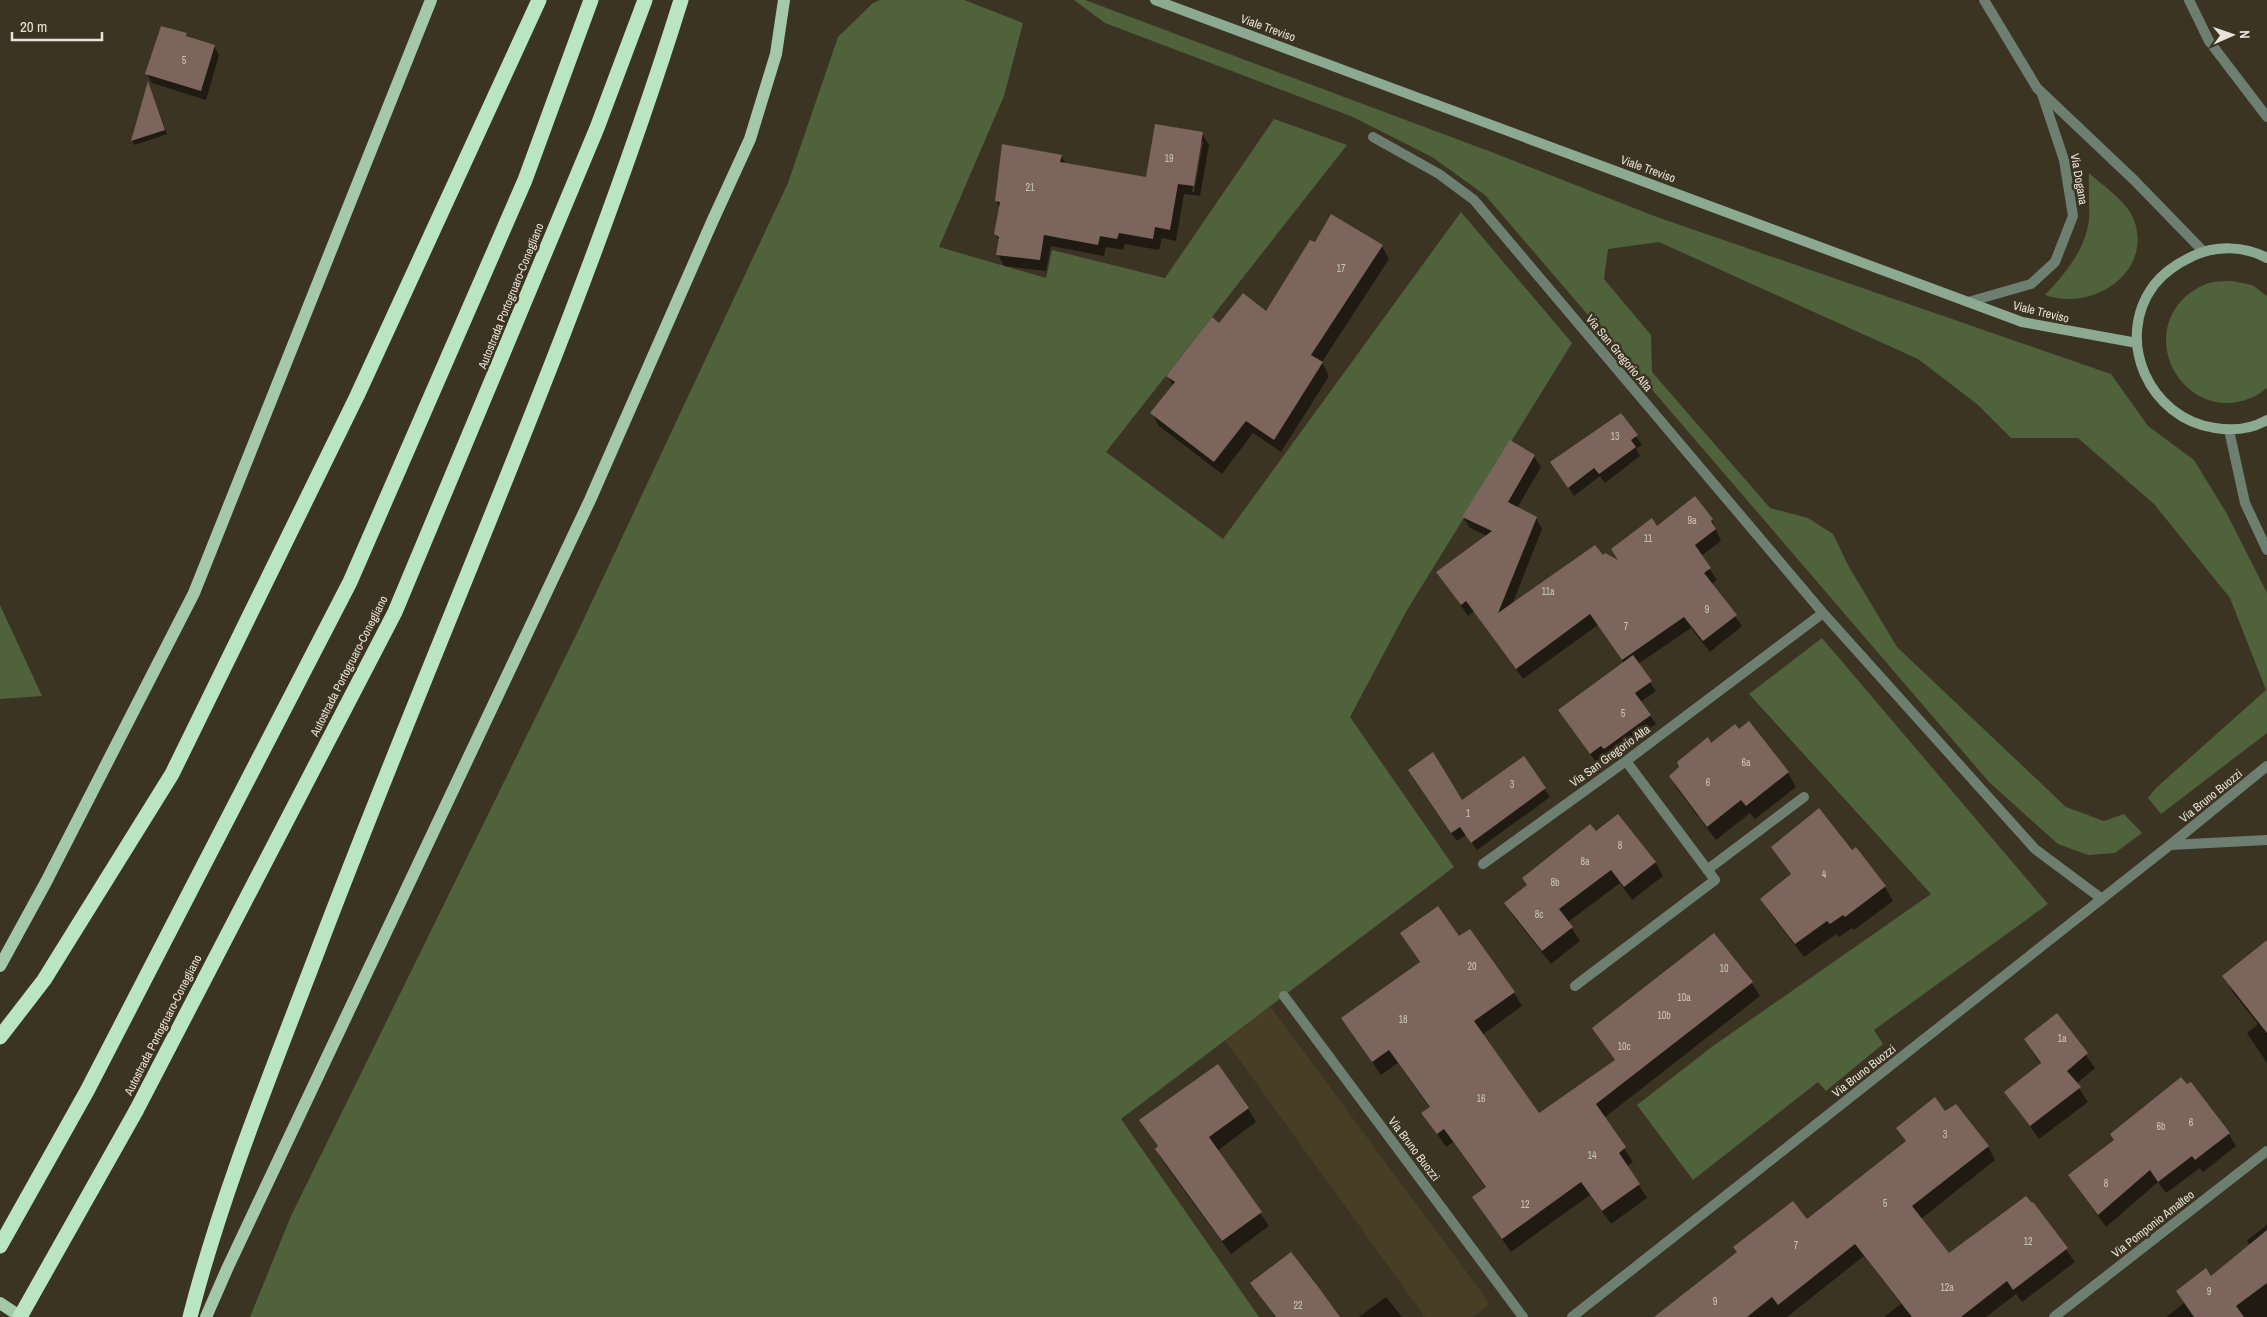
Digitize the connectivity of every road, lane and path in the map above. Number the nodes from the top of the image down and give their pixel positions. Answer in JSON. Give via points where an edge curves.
{"nodes":[{"id":1,"x":430,"y":0,"type":"edge"},
{"id":2,"x":539,"y":0,"type":"edge"},
{"id":3,"x":591,"y":0,"type":"edge"},
{"id":4,"x":784,"y":0,"type":"edge"},
{"id":5,"x":1155,"y":0,"type":"edge"},
{"id":6,"x":1984,"y":0,"type":"edge"},
{"id":7,"x":2190,"y":0,"type":"edge"},
{"id":8,"x":645,"y":1,"type":"edge"},
{"id":9,"x":679,"y":6,"type":"edge"},
{"id":10,"x":2041,"y":93,"type":"junction"},
{"id":11,"x":2267,"y":117,"type":"edge"},
{"id":12,"x":1373,"y":137,"type":"dead end"},
{"id":13,"x":2203,"y":251,"type":"junction"},
{"id":14,"x":2267,"y":258,"type":"edge"},
{"id":15,"x":1968,"y":302,"type":"junction"},
{"id":16,"x":2137,"y":343,"type":"junction"},
{"id":17,"x":2267,"y":420,"type":"edge"},
{"id":18,"x":2229,"y":430,"type":"junction"},
{"id":19,"x":2267,"y":550,"type":"edge"},
{"id":20,"x":1823,"y":613,"type":"junction"},
{"id":21,"x":1626,"y":761,"type":"junction"},
{"id":22,"x":2267,"y":766,"type":"edge"},
{"id":23,"x":1804,"y":797,"type":"dead end"},
{"id":24,"x":2267,"y":840,"type":"edge"},
{"id":25,"x":2170,"y":845,"type":"junction"},
{"id":26,"x":1483,"y":864,"type":"dead end"},
{"id":27,"x":1707,"y":870,"type":"junction"},
{"id":28,"x":2102,"y":899,"type":"junction"},
{"id":29,"x":0,"y":966,"type":"edge"},
{"id":30,"x":1575,"y":986,"type":"dead end"},
{"id":31,"x":1284,"y":996,"type":"dead end"},
{"id":32,"x":0,"y":1037,"type":"edge"},
{"id":33,"x":2267,"y":1151,"type":"edge"},
{"id":34,"x":0,"y":1246,"type":"edge"},
{"id":35,"x":0,"y":1303,"type":"edge"},
{"id":36,"x":20,"y":1317,"type":"edge"},
{"id":37,"x":190,"y":1317,"type":"edge"},
{"id":38,"x":206,"y":1317,"type":"edge"},
{"id":39,"x":1523,"y":1317,"type":"edge"},
{"id":40,"x":1572,"y":1317,"type":"edge"},
{"id":41,"x":2054,"y":1317,"type":"edge"}],
"edges":[{"from":1,"to":29,"type":"main road","via":[[194,593]]},
{"from":2,"to":32,"type":"highway","via":[[357,396],[172,774],[44,980]]},
{"from":3,"to":34,"type":"highway","via":[[525,180],[350,582],[88,1091]]},
{"from":4,"to":38,"type":"main road","via":[[776,54],[750,139],[590,500]]},
{"from":5,"to":15,"type":"main road","name":"Viale Treviso"},
{"from":6,"to":10,"type":"street","name":"Via Dogana"},
{"from":7,"to":11,"type":"street","via":[[2209,40]]},
{"from":8,"to":36,"type":"highway","name":"Autostrada Portogruaro-Conegliano","bridge":true,"via":[[597,128],[395,612],[136,1111]]},
{"from":9,"to":37,"type":"highway","via":[[627,164],[528,425],[343,884],[262,1098],[202,1270]]},
{"from":10,"to":13,"type":"street","name":"Via Dogana","via":[[2134,180]]},
{"from":10,"to":15,"type":"street","name":"Via Dogana","via":[[2064,160],[2073,216],[2055,262],[2031,284]]},
{"from":12,"to":20,"type":"street","name":"Via San Gregorio Alta","via":[[1439,174],[1474,200]]},
{"from":13,"to":14,"type":"main road","via":[[2231,248]]},
{"from":13,"to":16,"type":"main road","via":[[2176,264],[2154,285],[2140,313]]},
{"from":15,"to":16,"type":"main road","name":"Viale Treviso","via":[[2022,322]]},
{"from":16,"to":18,"type":"main road","via":[[2142,370],[2162,401],[2176,414],[2201,426]]},
{"from":17,"to":18,"type":"main road","via":[[2256,426]]},
{"from":18,"to":19,"type":"street","via":[[2245,503]]},
{"from":20,"to":21,"type":"street","name":"Via San Gregorio Alta"},
{"from":20,"to":28,"type":"street","name":"Via San Gregorio Alta","via":[[2035,849]]},
{"from":21,"to":26,"type":"street","name":"Via San Gregorio Alta"},
{"from":21,"to":27,"type":"street"},
{"from":22,"to":25,"type":"street","name":"Via Bruno Buozzi"},
{"from":23,"to":27,"type":"street"},
{"from":24,"to":25,"type":"street","name":"Via Bruno Buozzi"},
{"from":25,"to":28,"type":"street","name":"Via Bruno Buozzi"},
{"from":27,"to":30,"type":"street","via":[[1715,880]]},
{"from":28,"to":40,"type":"street","name":"Via Bruno Buozzi"},
{"from":31,"to":39,"type":"street","name":"Via Bruno Buozzi"},
{"from":33,"to":41,"type":"street","name":"Via Pomponio Amalteo"},
{"from":35,"to":36,"type":"main road"}]}
